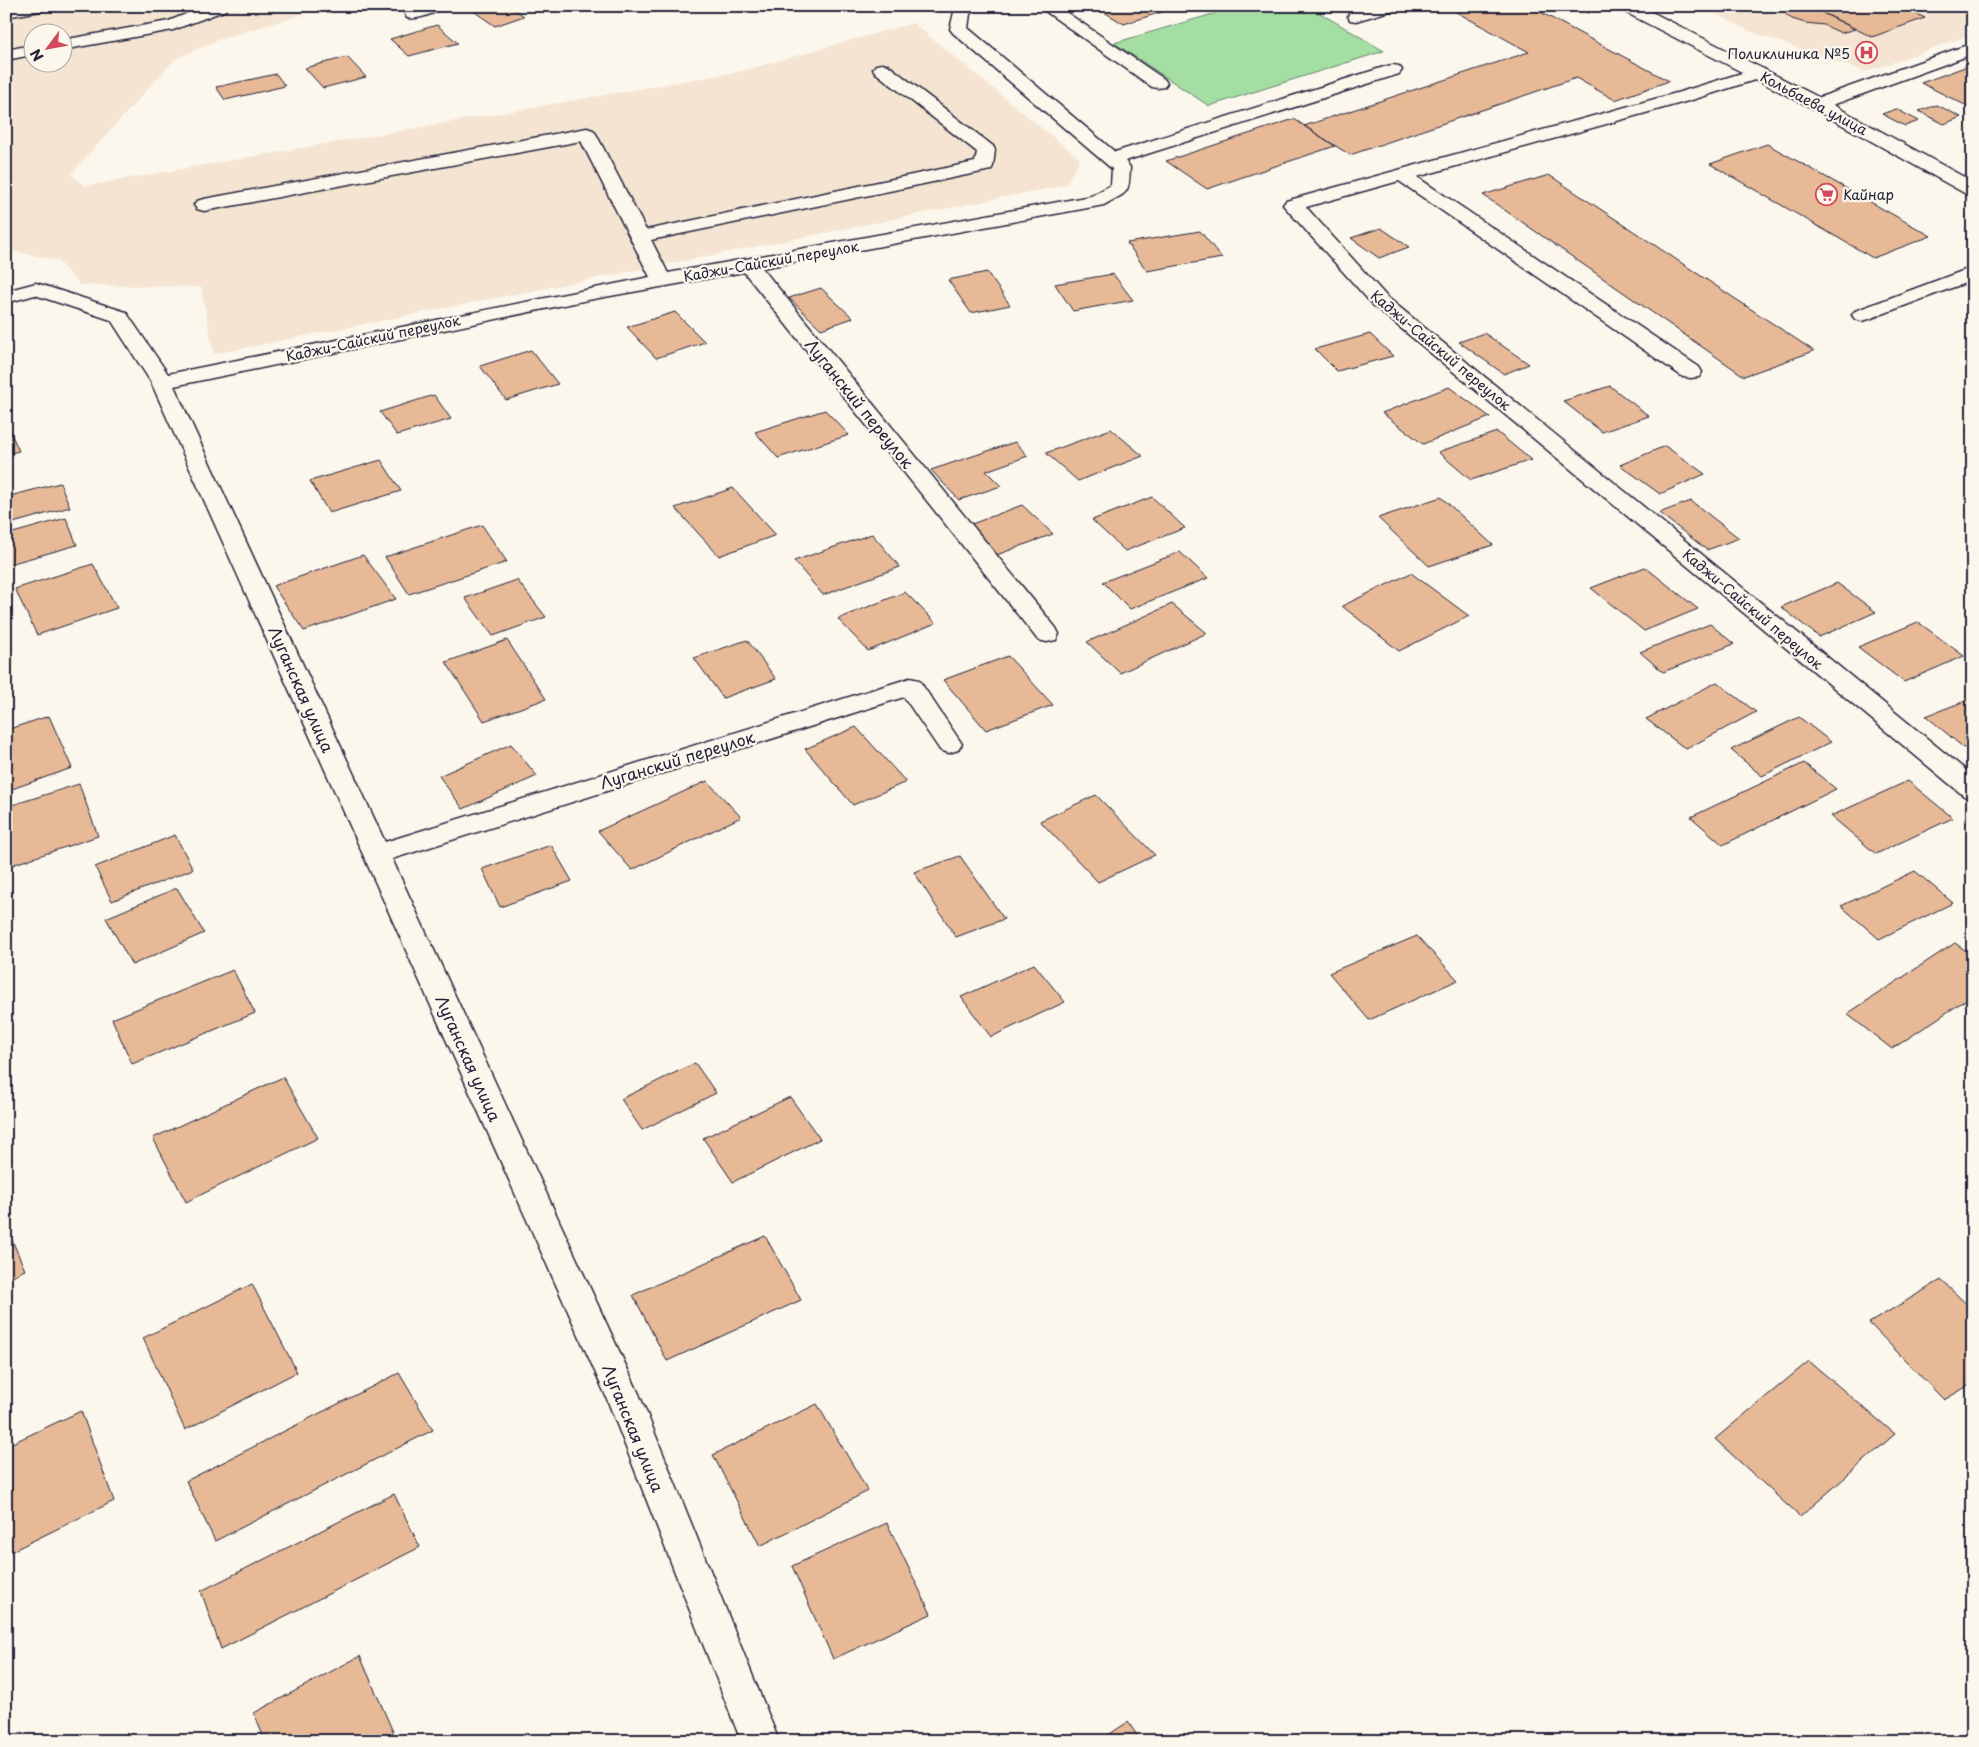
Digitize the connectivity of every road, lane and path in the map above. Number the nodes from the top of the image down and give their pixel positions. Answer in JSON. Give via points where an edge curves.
{"nodes":[{"id":1,"x":40,"y":6,"type":"edge"},
{"id":2,"x":220,"y":6,"type":"edge"},
{"id":3,"x":434,"y":6,"type":"edge"},
{"id":4,"x":971,"y":6,"type":"edge"},
{"id":5,"x":1046,"y":6,"type":"edge"},
{"id":6,"x":1387,"y":6,"type":"edge"},
{"id":7,"x":1627,"y":6,"type":"edge"},
{"id":8,"x":6,"y":12,"type":"edge"},
{"id":9,"x":413,"y":14,"type":"dead end"},
{"id":10,"x":1356,"y":16,"type":"dead end"},
{"id":11,"x":72,"y":42,"type":"edge"},
{"id":12,"x":1973,"y":48,"type":"edge"},
{"id":13,"x":22,"y":52,"type":"edge"},
{"id":14,"x":6,"y":55,"type":"edge"},
{"id":15,"x":882,"y":69,"type":"dead end"},
{"id":16,"x":1393,"y":70,"type":"dead end"},
{"id":17,"x":1758,"y":73,"type":"junction"},
{"id":18,"x":1158,"y":84,"type":"dead end"},
{"id":19,"x":1818,"y":104,"type":"junction"},
{"id":20,"x":1112,"y":159,"type":"junction"},
{"id":21,"x":1402,"y":175,"type":"junction"},
{"id":22,"x":1973,"y":190,"type":"edge"},
{"id":23,"x":204,"y":205,"type":"dead end"},
{"id":24,"x":639,"y":237,"type":"junction"},
{"id":25,"x":749,"y":265,"type":"junction"},
{"id":26,"x":1973,"y":273,"type":"edge"},
{"id":27,"x":662,"y":280,"type":"junction"},
{"id":28,"x":6,"y":297,"type":"edge"},
{"id":29,"x":1862,"y":315,"type":"dead end"},
{"id":30,"x":1691,"y":372,"type":"dead end"},
{"id":31,"x":162,"y":382,"type":"junction"},
{"id":32,"x":1047,"y":634,"type":"dead end"},
{"id":33,"x":950,"y":744,"type":"dead end"},
{"id":34,"x":1973,"y":790,"type":"edge"},
{"id":35,"x":377,"y":854,"type":"junction"},
{"id":36,"x":760,"y":1741,"type":"edge"}],
"edges":[{"from":1,"to":8,"type":"street"},
{"from":2,"to":11,"type":"street","via":[[173,25]]},
{"from":3,"to":9,"type":"street"},
{"from":4,"to":20,"type":"street","name":"Каджи-Сайский переулок","via":[[962,12],[959,29]]},
{"from":5,"to":18,"type":"street"},
{"from":6,"to":10,"type":"street"},
{"from":7,"to":17,"type":"street","name":"Кольбаева улица"},
{"from":12,"to":19,"type":"street"},
{"from":13,"to":14,"type":"street"},
{"from":15,"to":24,"type":"street","via":[[986,150],[984,166]]},
{"from":16,"to":20,"type":"street"},
{"from":17,"to":19,"type":"street","name":"Кольбаева улица"},
{"from":17,"to":21,"type":"street","name":"Каджи-Сайский переулок"},
{"from":19,"to":22,"type":"street","name":"Кольбаева улица"},
{"from":20,"to":25,"type":"street","name":"Каджи-Сайский переулок","via":[[1121,167],[1120,188],[1097,201]]},
{"from":21,"to":30,"type":"street"},
{"from":21,"to":34,"type":"street","name":"Каджи-Сайский переулок","via":[[1294,205],[1380,301]]},
{"from":23,"to":24,"type":"street","via":[[587,134]]},
{"from":24,"to":27,"type":"street"},
{"from":25,"to":27,"type":"street","name":"Каджи-Сайский переулок"},
{"from":25,"to":32,"type":"street","name":"Луганский переулок"},
{"from":26,"to":29,"type":"street"},
{"from":27,"to":31,"type":"street","name":"Каджи-Сайский переулок"},
{"from":28,"to":31,"type":"street","name":"Луганская улица","via":[[36,288],[119,316]]},
{"from":31,"to":35,"type":"street","name":"Луганская улица"},
{"from":33,"to":35,"type":"street","name":"Луганский переулок","via":[[910,686]]},
{"from":35,"to":36,"type":"street","name":"Луганская улица","via":[[622,1394]]}]}
